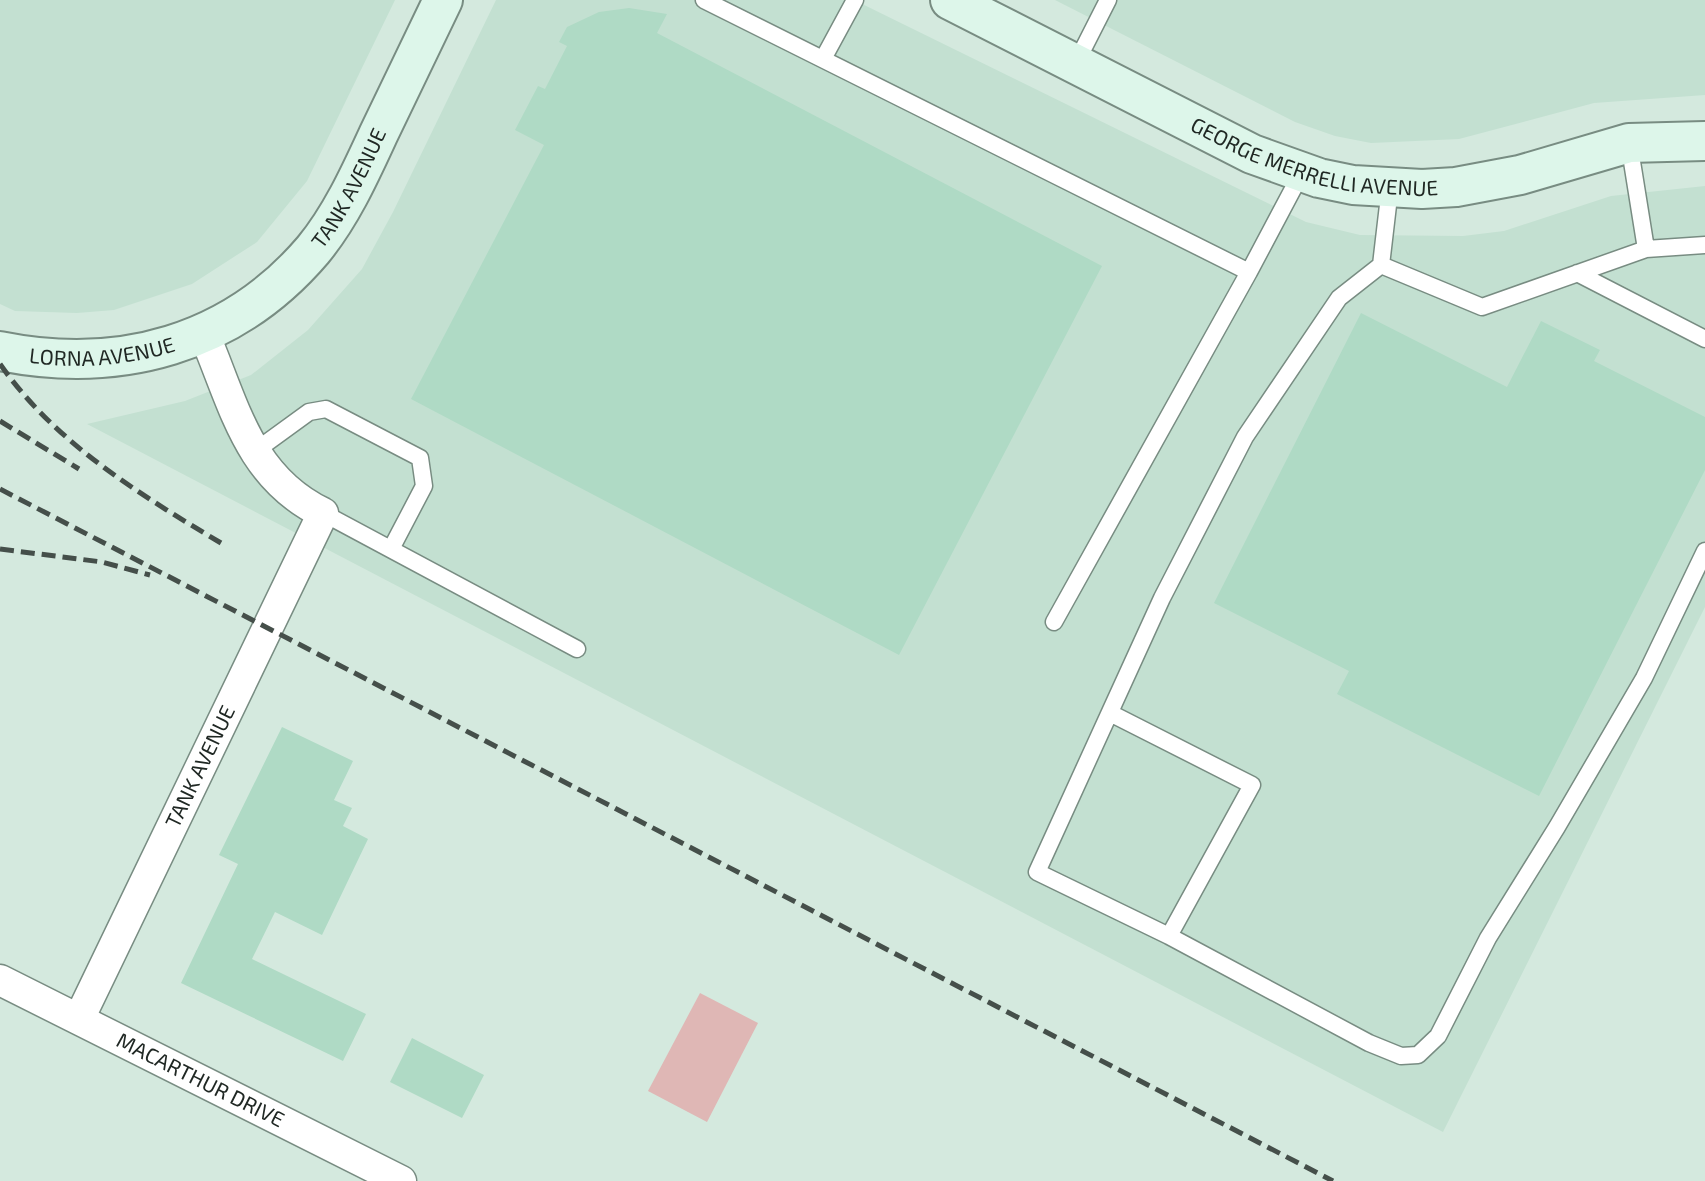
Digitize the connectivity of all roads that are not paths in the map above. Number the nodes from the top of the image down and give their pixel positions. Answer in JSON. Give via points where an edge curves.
{"nodes":[{"id":1,"x":443,"y":0,"type":"edge"},
{"id":2,"x":704,"y":0,"type":"edge"},
{"id":3,"x":855,"y":0,"type":"edge"},
{"id":4,"x":950,"y":0,"type":"edge"},
{"id":5,"x":1108,"y":0,"type":"edge"},
{"id":6,"x":822,"y":59,"type":"junction"},
{"id":7,"x":1075,"y":65,"type":"junction"},
{"id":8,"x":1705,"y":141,"type":"edge"},
{"id":9,"x":1629,"y":143,"type":"junction"},
{"id":10,"x":1302,"y":172,"type":"junction"},
{"id":11,"x":1390,"y":188,"type":"junction"},
{"id":12,"x":1705,"y":245,"type":"edge"},
{"id":13,"x":1646,"y":249,"type":"junction"},
{"id":14,"x":1381,"y":265,"type":"junction"},
{"id":15,"x":1249,"y":272,"type":"junction"},
{"id":16,"x":1577,"y":273,"type":"junction"},
{"id":17,"x":204,"y":334,"type":"junction"},
{"id":18,"x":1705,"y":339,"type":"edge"},
{"id":19,"x":0,"y":351,"type":"edge"},
{"id":20,"x":254,"y":452,"type":"junction"},
{"id":21,"x":323,"y":513,"type":"junction"},
{"id":22,"x":391,"y":549,"type":"junction"},
{"id":23,"x":1705,"y":551,"type":"edge"},
{"id":24,"x":1054,"y":622,"type":"dead end"},
{"id":25,"x":577,"y":649,"type":"dead end"},
{"id":26,"x":1110,"y":713,"type":"junction"},
{"id":27,"x":1168,"y":936,"type":"junction"},
{"id":28,"x":0,"y":981,"type":"edge"},
{"id":29,"x":79,"y":1019,"type":"junction"},
{"id":30,"x":401,"y":1181,"type":"edge"}],
"edges":[{"from":1,"to":17,"type":"street","name":"TANK AVENUE","via":[[341,209],[313,249],[279,285]]},
{"from":2,"to":6,"type":"lane"},
{"from":3,"to":6,"type":"lane"},
{"from":4,"to":7,"type":"street","name":"GEORGE MERRELLI AVENUE"},
{"from":5,"to":7,"type":"lane"},
{"from":6,"to":15,"type":"lane"},
{"from":7,"to":10,"type":"street","name":"GEORGE MERRELLI AVENUE","via":[[1219,139]]},
{"from":8,"to":9,"type":"street","name":"GEORGE MERRELLI AVENUE"},
{"from":9,"to":11,"type":"street","name":"GEORGE MERRELLI AVENUE","via":[[1486,182]]},
{"from":9,"to":13,"type":"lane"},
{"from":10,"to":11,"type":"street","name":"GEORGE MERRELLI AVENUE","via":[[1353,185]]},
{"from":10,"to":15,"type":"lane"},
{"from":11,"to":14,"type":"lane"},
{"from":12,"to":13,"type":"lane"},
{"from":13,"to":16,"type":"lane"},
{"from":14,"to":16,"type":"lane","via":[[1482,307]]},
{"from":14,"to":26,"type":"lane","via":[[1339,298],[1245,437],[1162,598]]},
{"from":15,"to":24,"type":"lane"},
{"from":16,"to":18,"type":"lane"},
{"from":17,"to":19,"type":"street","name":"LORNA AVENUE","via":[[126,356],[81,361]]},
{"from":17,"to":20,"type":"street"},
{"from":20,"to":21,"type":"street","via":[[280,486]]},
{"from":20,"to":22,"type":"lane","via":[[309,412],[326,409],[420,458],[424,486]]},
{"from":21,"to":22,"type":"lane"},
{"from":21,"to":29,"type":"street","name":"TANK AVENUE"},
{"from":22,"to":25,"type":"lane"},
{"from":23,"to":27,"type":"lane","via":[[1644,678],[1488,938],[1438,1036],[1418,1055],[1401,1056],[1369,1043]]},
{"from":26,"to":27,"type":"lane","via":[[1037,872]]},
{"from":26,"to":27,"type":"lane","via":[[1252,785]]},
{"from":28,"to":29,"type":"street","name":"MACARTHUR DRIVE"},
{"from":29,"to":30,"type":"street","name":"MACARTHUR DRIVE"}]}
